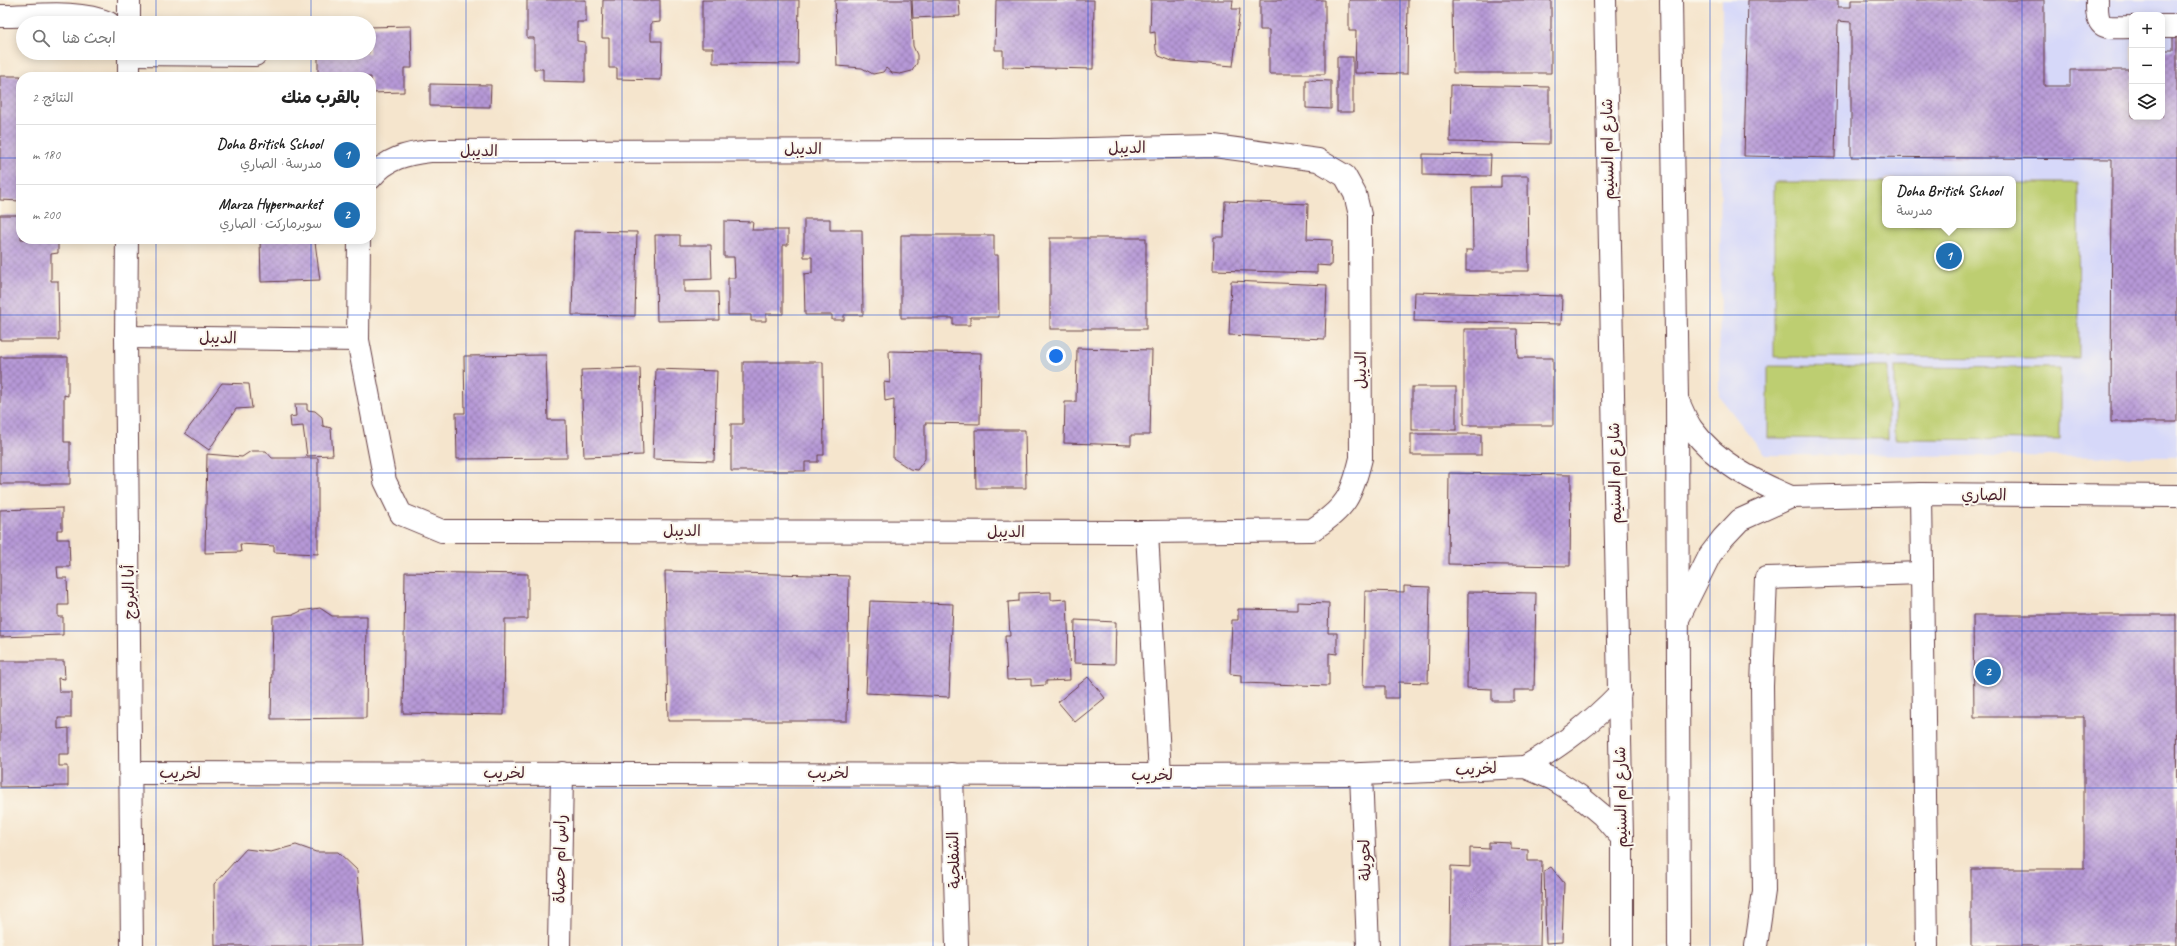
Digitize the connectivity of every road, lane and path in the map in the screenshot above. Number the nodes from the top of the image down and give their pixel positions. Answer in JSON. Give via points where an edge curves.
{"nodes":[{"id":1,"x":129,"y":0,"type":"edge"},
{"id":2,"x":1605,"y":0,"type":"edge"},
{"id":3,"x":1671,"y":0,"type":"edge"},
{"id":4,"x":2097,"y":0,"type":"edge"},
{"id":5,"x":0,"y":16,"type":"edge"},
{"id":6,"x":84,"y":16,"type":"edge"},
{"id":7,"x":129,"y":16,"type":"edge"},
{"id":8,"x":2165,"y":26,"type":"edge"},
{"id":9,"x":2177,"y":26,"type":"edge"},
{"id":10,"x":2129,"y":27,"type":"edge"},
{"id":11,"x":129,"y":60,"type":"edge"},
{"id":12,"x":129,"y":72,"type":"edge"},
{"id":13,"x":376,"y":173,"type":"edge"},
{"id":14,"x":127,"y":244,"type":"edge"},
{"id":15,"x":359,"y":244,"type":"edge"},
{"id":16,"x":126,"y":337,"type":"junction"},
{"id":17,"x":358,"y":340,"type":"junction"},
{"id":18,"x":1676,"y":399,"type":"junction"},
{"id":19,"x":1921,"y":494,"type":"junction"},
{"id":20,"x":2177,"y":496,"type":"edge"},
{"id":21,"x":1791,"y":497,"type":"junction"},
{"id":22,"x":1147,"y":532,"type":"junction"},
{"id":23,"x":1922,"y":573,"type":"junction"},
{"id":24,"x":1678,"y":619,"type":"junction"},
{"id":25,"x":1620,"y":693,"type":"junction"},
{"id":26,"x":1525,"y":767,"type":"junction"},
{"id":27,"x":131,"y":773,"type":"junction"},
{"id":28,"x":562,"y":773,"type":"junction"},
{"id":29,"x":952,"y":774,"type":"junction"},
{"id":30,"x":1361,"y":774,"type":"junction"},
{"id":31,"x":1160,"y":775,"type":"junction"},
{"id":32,"x":1622,"y":838,"type":"junction"},
{"id":33,"x":132,"y":946,"type":"edge"},
{"id":34,"x":559,"y":946,"type":"edge"},
{"id":35,"x":957,"y":946,"type":"edge"},
{"id":36,"x":1368,"y":946,"type":"edge"},
{"id":37,"x":1622,"y":946,"type":"edge"},
{"id":38,"x":1680,"y":946,"type":"edge"},
{"id":39,"x":1756,"y":946,"type":"edge"},
{"id":40,"x":1927,"y":946,"type":"edge"}],
"edges":[{"from":1,"to":7,"type":"street"},
{"from":2,"to":25,"type":"street","name":"شارع ام السنيم"},
{"from":3,"to":18,"type":"street"},
{"from":4,"to":10,"type":"street","via":[[2097,18],[2101,24],[2106,27]]},
{"from":5,"to":6,"type":"street"},
{"from":8,"to":9,"type":"street"},
{"from":11,"to":12,"type":"street"},
{"from":13,"to":22,"type":"street","name":"الديبل","via":[[393,158],[430,151],[1048,150],[1214,146],[1318,160],[1344,176],[1355,194],[1360,215],[1361,458],[1355,483],[1346,501],[1334,516],[1312,530]]},
{"from":14,"to":16,"type":"street","name":"أبا البروج"},
{"from":15,"to":17,"type":"street","name":"الديبل"},
{"from":16,"to":17,"type":"street","name":"الديبل"},
{"from":16,"to":27,"type":"street","name":"أبا البروج"},
{"from":17,"to":22,"type":"street","name":"الديبل","via":[[385,481],[400,514],[442,531]]},
{"from":18,"to":21,"type":"street","name":"الصاري","via":[[1692,429],[1720,459],[1753,481]]},
{"from":18,"to":24,"type":"street"},
{"from":19,"to":20,"type":"street","name":"الصاري"},
{"from":19,"to":21,"type":"street","name":"الصاري"},
{"from":19,"to":23,"type":"street"},
{"from":21,"to":24,"type":"street","name":"الصاري","via":[[1740,520],[1723,538],[1710,555]]},
{"from":22,"to":31,"type":"street"},
{"from":23,"to":39,"type":"street","via":[[1766,578],[1762,686],[1764,891]]},
{"from":23,"to":40,"type":"street"},
{"from":24,"to":38,"type":"street"},
{"from":25,"to":26,"type":"street","via":[[1578,733]]},
{"from":25,"to":32,"type":"street","name":"شارع ام السنيم"},
{"from":26,"to":30,"type":"street","name":"لخريب"},
{"from":26,"to":32,"type":"street","name":"لخريب","via":[[1553,779],[1578,796],[1602,816]]},
{"from":27,"to":28,"type":"street","name":"لخريب"},
{"from":27,"to":33,"type":"street","name":"أبا البروج"},
{"from":28,"to":29,"type":"street","name":"لخريب"},
{"from":28,"to":34,"type":"street","name":"راس ام حصاة"},
{"from":29,"to":31,"type":"street","name":"لخريب"},
{"from":29,"to":35,"type":"street","name":"الشفلحية"},
{"from":30,"to":31,"type":"street","name":"لخريب"},
{"from":30,"to":36,"type":"street","name":"لحويلة"},
{"from":32,"to":37,"type":"street","name":"شارع ام السنيم"}]}
